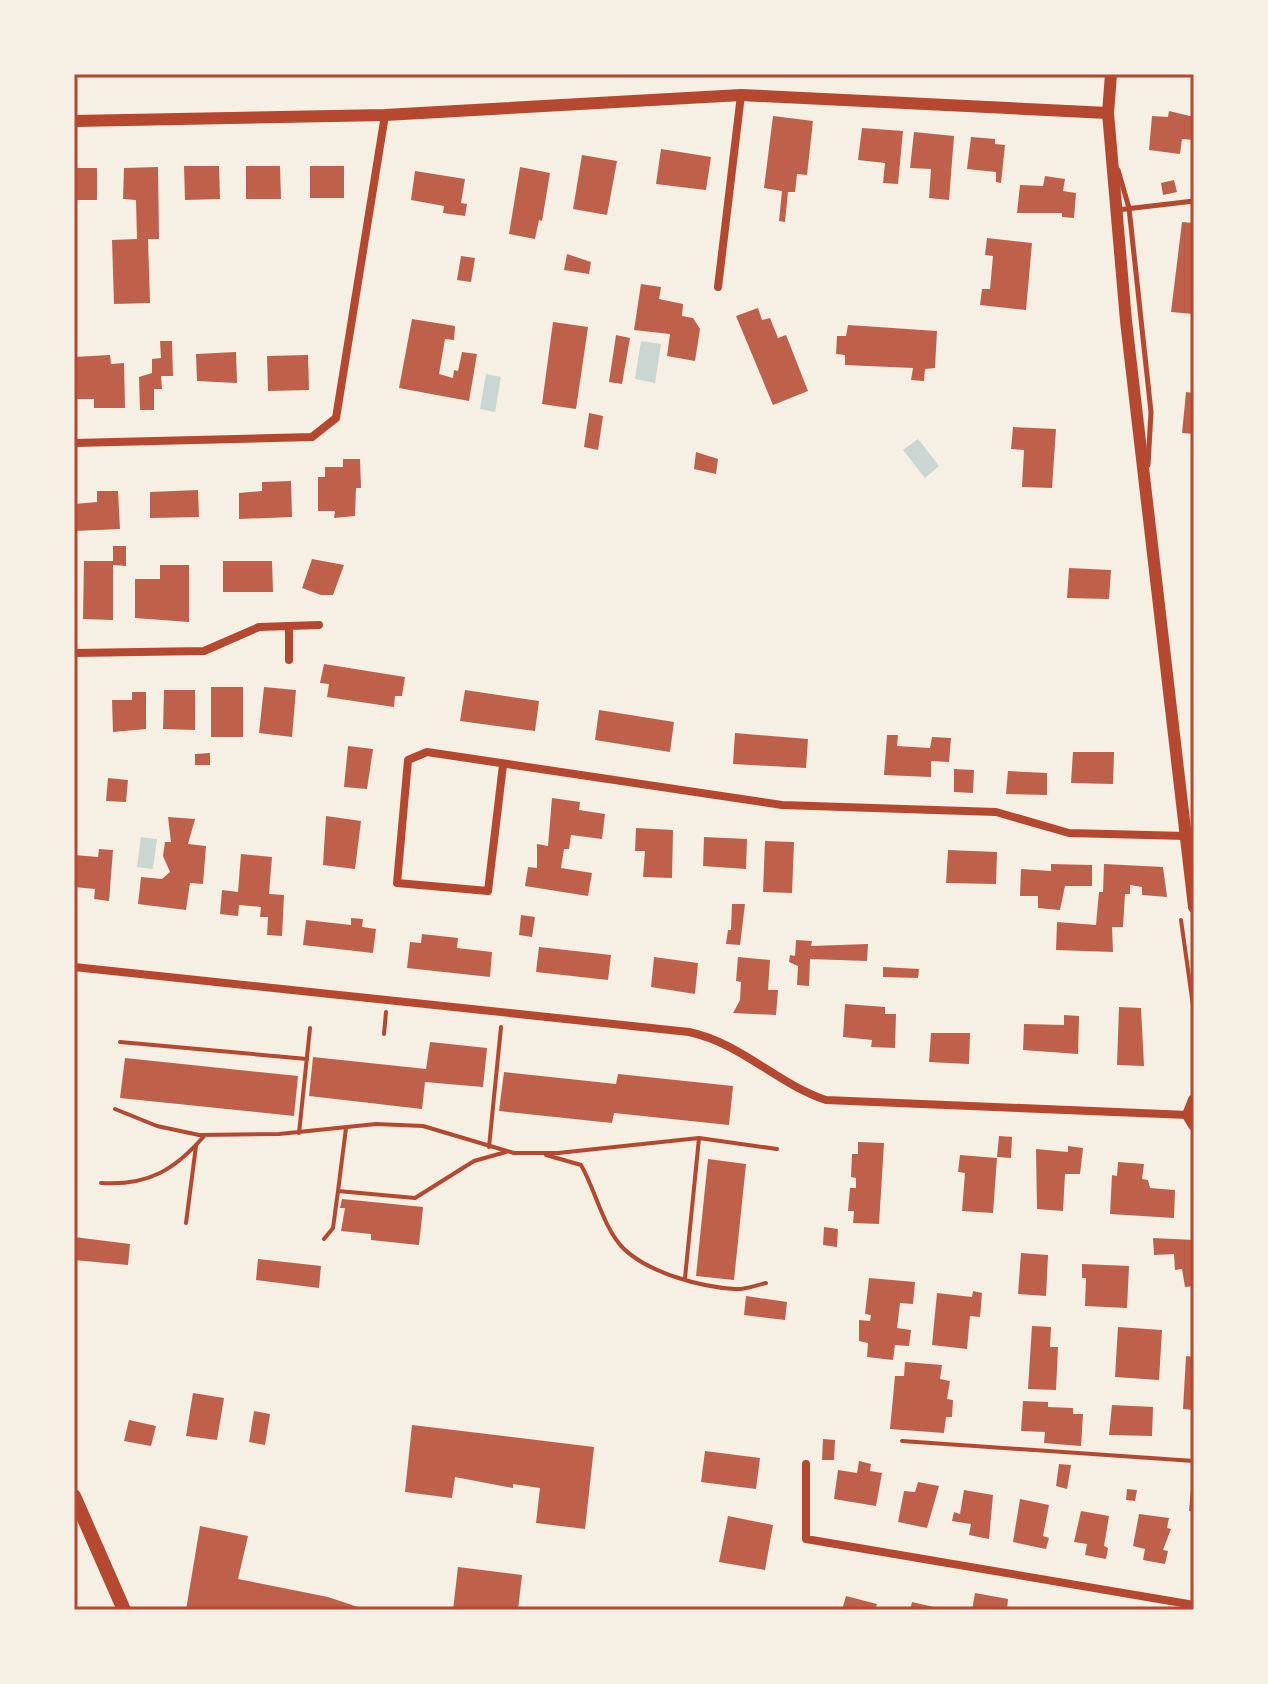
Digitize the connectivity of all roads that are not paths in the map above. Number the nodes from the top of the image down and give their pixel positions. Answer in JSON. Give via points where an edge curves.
{"nodes":[{"id":1,"x":1111,"y":74,"type":"edge"},
{"id":2,"x":741,"y":95,"type":"junction"},
{"id":3,"x":1108,"y":113,"type":"junction"},
{"id":4,"x":385,"y":115,"type":"junction"},
{"id":5,"x":74,"y":121,"type":"edge"},
{"id":6,"x":1194,"y":201,"type":"edge"},
{"id":7,"x":1123,"y":209,"type":"junction"},
{"id":8,"x":718,"y":287,"type":"dead end"},
{"id":9,"x":74,"y":443,"type":"edge"},
{"id":10,"x":319,"y":625,"type":"dead end"},
{"id":11,"x":289,"y":626,"type":"junction"},
{"id":12,"x":74,"y":653,"type":"edge"},
{"id":13,"x":289,"y":660,"type":"dead end"},
{"id":14,"x":503,"y":765,"type":"junction"},
{"id":15,"x":1189,"y":818,"type":"edge"},
{"id":16,"x":1186,"y":836,"type":"junction"},
{"id":17,"x":1194,"y":907,"type":"edge"},
{"id":18,"x":74,"y":967,"type":"edge"},
{"id":19,"x":1194,"y":1100,"type":"edge"},
{"id":20,"x":1191,"y":1120,"type":"edge"},
{"id":21,"x":806,"y":1464,"type":"dead end"},
{"id":22,"x":74,"y":1496,"type":"edge"},
{"id":23,"x":1194,"y":1605,"type":"edge"},
{"id":24,"x":124,"y":1610,"type":"edge"}],
"edges":[{"from":1,"to":3,"type":"street"},
{"from":2,"to":3,"type":"street"},
{"from":2,"to":4,"type":"street"},
{"from":2,"to":8,"type":"street"},
{"from":3,"to":7,"type":"street"},
{"from":4,"to":5,"type":"street"},
{"from":4,"to":9,"type":"street","via":[[336,418],[312,437]]},
{"from":6,"to":7,"type":"lane"},
{"from":7,"to":15,"type":"street","via":[[1146,498]]},
{"from":10,"to":11,"type":"street"},
{"from":11,"to":12,"type":"street","via":[[259,627],[204,651]]},
{"from":11,"to":13,"type":"street"},
{"from":14,"to":14,"type":"street","via":[[427,752],[408,760],[397,883],[488,891]]},
{"from":14,"to":16,"type":"street","via":[[782,805],[996,812],[1069,833]]},
{"from":15,"to":16,"type":"street"},
{"from":16,"to":17,"type":"street"},
{"from":18,"to":20,"type":"street","via":[[689,1032],[736,1048],[826,1100]]},
{"from":19,"to":20,"type":"street"},
{"from":21,"to":23,"type":"street","via":[[806,1539]]},
{"from":22,"to":24,"type":"main road"}]}
